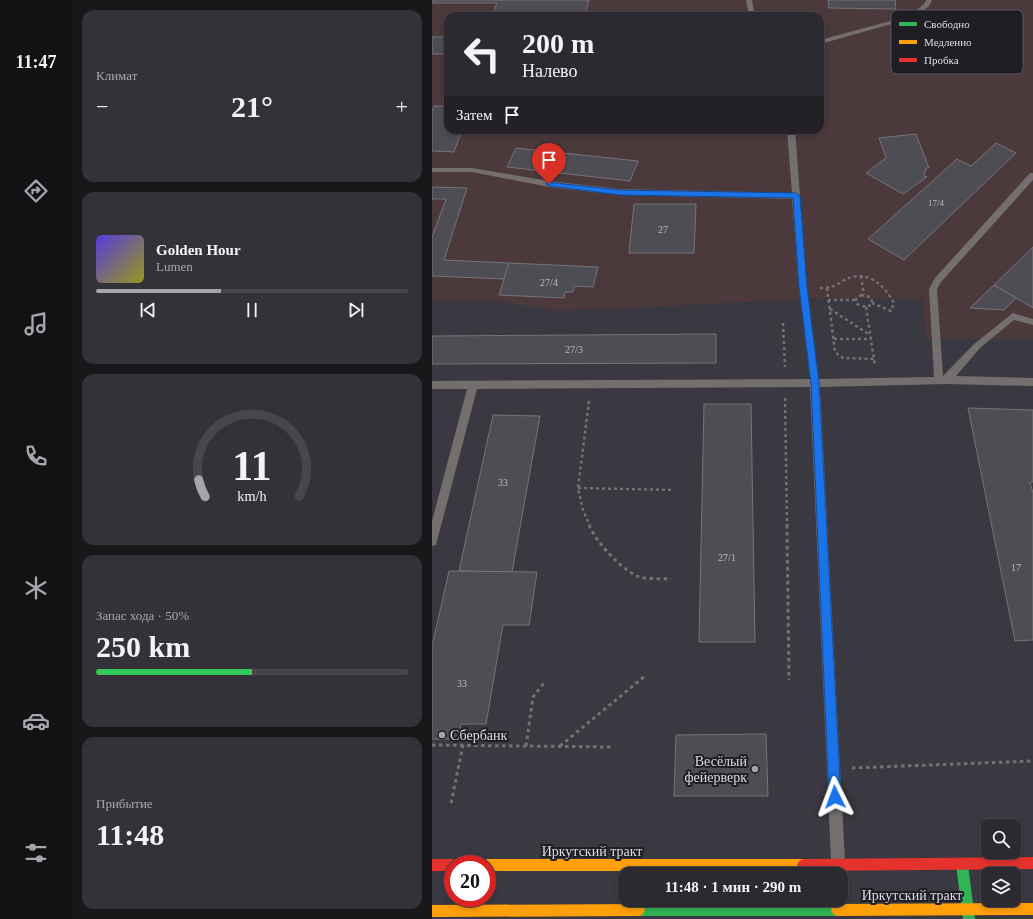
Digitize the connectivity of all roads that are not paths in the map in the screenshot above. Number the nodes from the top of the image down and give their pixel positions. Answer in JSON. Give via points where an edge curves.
{"nodes":[{"id":1,"x":749,"y":0,"type":"edge"},
{"id":2,"x":929,"y":0,"type":"edge"},
{"id":3,"x":920,"y":10,"type":"edge"},
{"id":4,"x":751,"y":12,"type":"edge"},
{"id":5,"x":891,"y":22,"type":"edge"},
{"id":6,"x":824,"y":41,"type":"edge"},
{"id":7,"x":791,"y":134,"type":"edge"},
{"id":8,"x":432,"y":170,"type":"edge"},
{"id":9,"x":1033,"y":175,"type":"edge"},
{"id":10,"x":796,"y":196,"type":"junction"},
{"id":11,"x":1033,"y":322,"type":"edge"},
{"id":12,"x":943,"y":381,"type":"junction"},
{"id":13,"x":1033,"y":382,"type":"edge"},
{"id":14,"x":815,"y":383,"type":"junction"},
{"id":15,"x":432,"y":385,"type":"edge"},
{"id":16,"x":473,"y":385,"type":"junction"},
{"id":17,"x":432,"y":541,"type":"edge"},
{"id":18,"x":1033,"y":863,"type":"edge"},
{"id":19,"x":962,"y":864,"type":"junction"},
{"id":20,"x":432,"y":865,"type":"edge"},
{"id":21,"x":444,"y":865,"type":"edge"},
{"id":22,"x":496,"y":865,"type":"edge"},
{"id":23,"x":838,"y":865,"type":"junction"},
{"id":24,"x":968,"y":909,"type":"junction"},
{"id":25,"x":1033,"y":909,"type":"edge"},
{"id":26,"x":432,"y":911,"type":"edge"},
{"id":27,"x":970,"y":919,"type":"edge"}],
"edges":[{"from":1,"to":4,"type":"lane"},
{"from":2,"to":3,"type":"lane"},
{"from":5,"to":6,"type":"lane"},
{"from":7,"to":10,"type":"lane"},
{"from":8,"to":10,"type":"lane","via":[[472,170],[549,184],[620,192]]},
{"from":9,"to":12,"type":"lane","via":[[938,280],[933,289]]},
{"from":10,"to":14,"type":"lane","via":[[803,288]]},
{"from":11,"to":12,"type":"lane","via":[[1013,316],[977,346]]},
{"from":12,"to":13,"type":"lane"},
{"from":12,"to":14,"type":"lane"},
{"from":14,"to":16,"type":"lane"},
{"from":14,"to":23,"type":"lane"},
{"from":15,"to":16,"type":"lane"},
{"from":16,"to":17,"type":"lane"},
{"from":18,"to":19,"type":"main road","name":"Иркутский тракт"},
{"from":19,"to":23,"type":"main road","name":"Иркутский тракт"},
{"from":19,"to":24,"type":"main road"},
{"from":20,"to":21,"type":"main road"},
{"from":22,"to":23,"type":"main road","name":"Иркутский тракт"},
{"from":24,"to":25,"type":"main road","name":"Иркутский тракт"},
{"from":24,"to":26,"type":"main road","name":"Иркутский тракт"},
{"from":24,"to":27,"type":"main road"}]}
